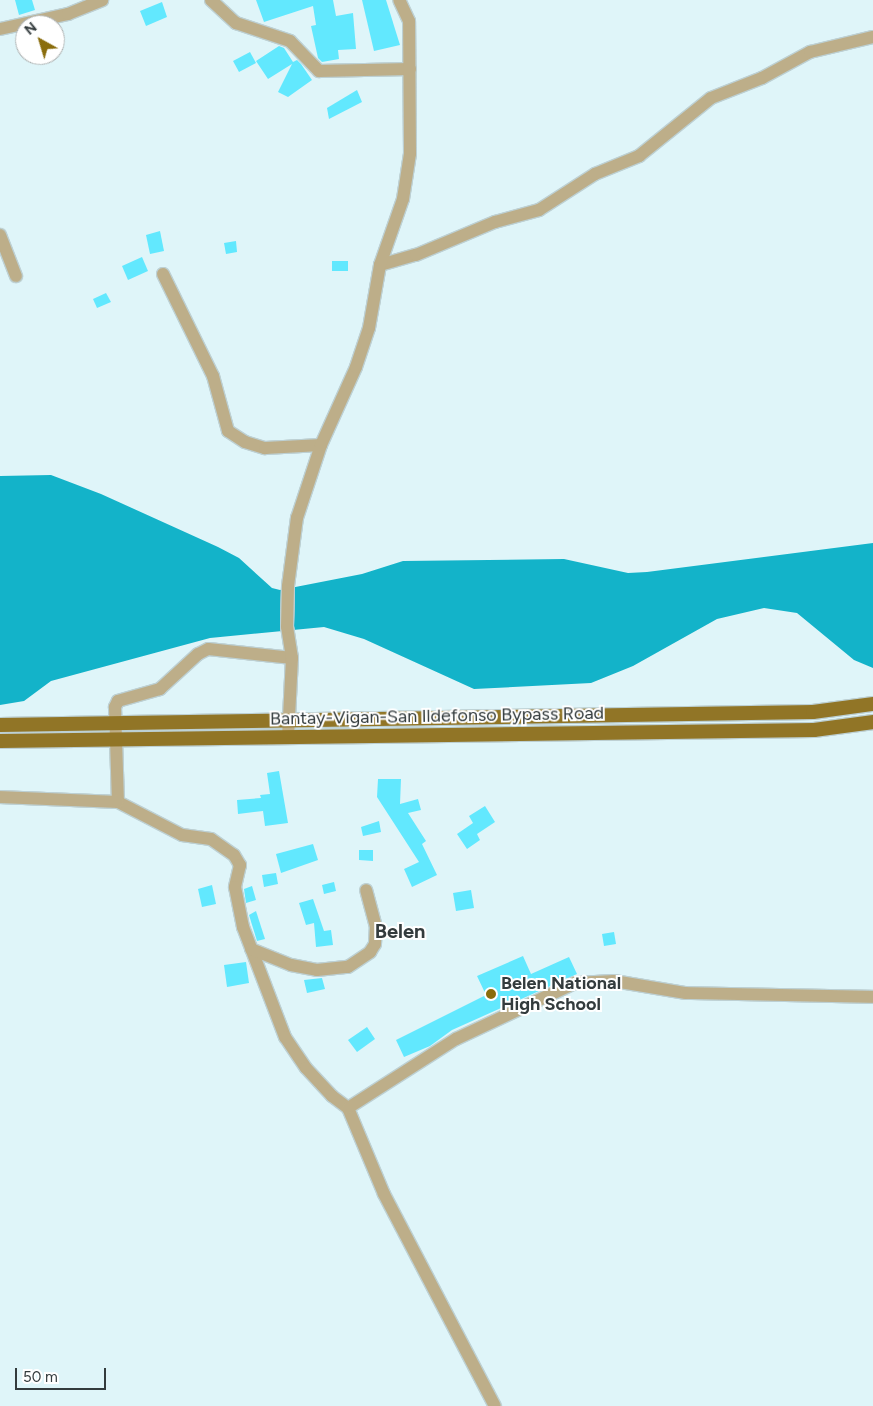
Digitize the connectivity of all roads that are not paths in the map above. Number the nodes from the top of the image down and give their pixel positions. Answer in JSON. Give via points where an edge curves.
{"nodes":[{"id":1,"x":70,"y":0,"type":"edge"},
{"id":2,"x":102,"y":0,"type":"edge"},
{"id":3,"x":211,"y":0,"type":"edge"},
{"id":4,"x":399,"y":0,"type":"edge"},
{"id":5,"x":68,"y":14,"type":"junction"},
{"id":6,"x":0,"y":29,"type":"edge"},
{"id":7,"x":873,"y":37,"type":"edge"},
{"id":8,"x":410,"y":69,"type":"junction"},
{"id":9,"x":0,"y":235,"type":"edge"},
{"id":10,"x":380,"y":265,"type":"junction"},
{"id":11,"x":163,"y":274,"type":"dead end"},
{"id":12,"x":16,"y":276,"type":"dead end"},
{"id":13,"x":321,"y":445,"type":"junction"},
{"id":14,"x":292,"y":658,"type":"junction"},
{"id":15,"x":873,"y":704,"type":"edge"},
{"id":16,"x":290,"y":722,"type":"junction"},
{"id":17,"x":873,"y":722,"type":"edge"},
{"id":18,"x":116,"y":724,"type":"junction"},
{"id":19,"x":0,"y":725,"type":"edge"},
{"id":20,"x":288,"y":736,"type":"junction"},
{"id":21,"x":118,"y":739,"type":"junction"},
{"id":22,"x":0,"y":741,"type":"edge"},
{"id":23,"x":0,"y":797,"type":"edge"},
{"id":24,"x":118,"y":802,"type":"junction"},
{"id":25,"x":366,"y":890,"type":"dead end"},
{"id":26,"x":251,"y":948,"type":"junction"},
{"id":27,"x":873,"y":997,"type":"edge"},
{"id":28,"x":348,"y":1108,"type":"junction"},
{"id":29,"x":495,"y":1406,"type":"edge"}],
"edges":[{"from":1,"to":5,"type":"street"},
{"from":2,"to":5,"type":"street"},
{"from":3,"to":8,"type":"street","via":[[236,24],[290,41],[319,71]]},
{"from":4,"to":8,"type":"street","via":[[409,21]]},
{"from":5,"to":6,"type":"street"},
{"from":7,"to":10,"type":"street","via":[[810,52],[762,78],[711,98],[639,156],[595,174],[539,210],[495,222],[416,255]]},
{"from":8,"to":10,"type":"street","via":[[410,154],[403,199]]},
{"from":9,"to":12,"type":"street"},
{"from":10,"to":13,"type":"street","via":[[364,343]]},
{"from":11,"to":13,"type":"street","via":[[213,376],[228,431],[245,442],[264,448]]},
{"from":13,"to":14,"type":"street","via":[[296,518],[288,586]]},
{"from":14,"to":16,"type":"street"},
{"from":14,"to":18,"type":"street","via":[[208,649],[198,654],[160,689],[118,701]]},
{"from":15,"to":16,"type":"main road","name":"Bantay-Vigan-San Ildefonso Bypass Road","via":[[813,712]]},
{"from":16,"to":18,"type":"main road","name":"Bantay-Vigan-San Ildefonso Bypass Road"},
{"from":16,"to":20,"type":"street"},
{"from":17,"to":20,"type":"main road","name":"Bantay-Vigan-San Ildefonso Bypass Road","via":[[814,730]]},
{"from":18,"to":19,"type":"main road","name":"Bantay-Vigan-San Ildefonso Bypass Road"},
{"from":18,"to":21,"type":"street"},
{"from":20,"to":21,"type":"main road","name":"Bantay-Vigan-San Ildefonso Bypass Road"},
{"from":21,"to":22,"type":"main road","name":"Bantay-Vigan-San Ildefonso Bypass Road"},
{"from":21,"to":24,"type":"street"},
{"from":23,"to":24,"type":"street"},
{"from":24,"to":26,"type":"street","via":[[182,835],[211,839],[234,854],[240,865],[235,887],[238,911]]},
{"from":25,"to":26,"type":"street","via":[[376,927],[374,944],[370,952],[348,967],[317,970]]},
{"from":26,"to":28,"type":"street","via":[[276,1016],[295,1054],[332,1096]]},
{"from":27,"to":28,"type":"street","via":[[686,993],[614,981],[575,983],[456,1039]]},
{"from":28,"to":29,"type":"street","via":[[384,1194]]}]}
